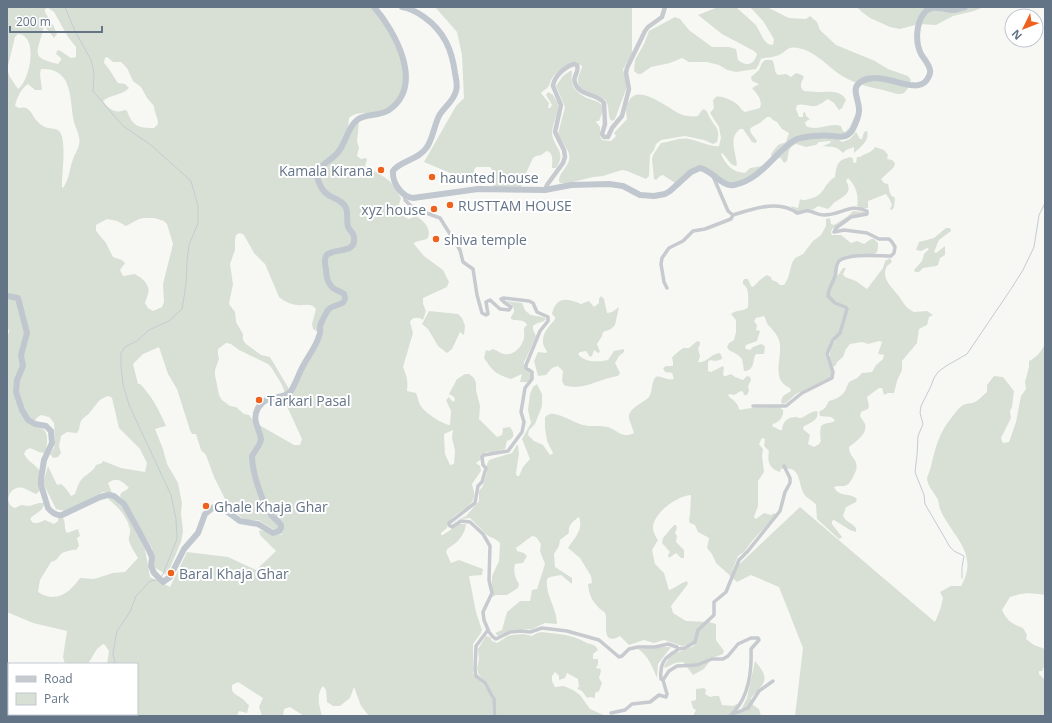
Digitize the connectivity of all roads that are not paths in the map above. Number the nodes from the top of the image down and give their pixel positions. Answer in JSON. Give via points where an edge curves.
{"nodes":[{"id":1,"x":374,"y":7,"type":"edge"},
{"id":2,"x":402,"y":7,"type":"edge"},
{"id":3,"x":665,"y":7,"type":"edge"},
{"id":4,"x":965,"y":7,"type":"edge"},
{"id":5,"x":714,"y":175,"type":"junction"},
{"id":6,"x":545,"y":190,"type":"junction"},
{"id":7,"x":405,"y":196,"type":"junction"},
{"id":8,"x":734,"y":215,"type":"junction"},
{"id":9,"x":667,"y":288,"type":"dead end"},
{"id":10,"x":7,"y":296,"type":"edge"},
{"id":11,"x":753,"y":406,"type":"dead end"},
{"id":12,"x":784,"y":466,"type":"dead end"},
{"id":13,"x":488,"y":630,"type":"junction"},
{"id":14,"x":678,"y":649,"type":"junction"},
{"id":15,"x":663,"y":680,"type":"junction"},
{"id":16,"x":773,"y":681,"type":"dead end"},
{"id":17,"x":611,"y":713,"type":"dead end"},
{"id":18,"x":731,"y":715,"type":"edge"},
{"id":19,"x":495,"y":716,"type":"edge"}],
"edges":[{"from":1,"to":10,"type":"highway","via":[[390,30],[402,56],[406,73],[404,89],[388,110],[356,120],[338,152],[317,174],[325,192],[345,206],[354,242],[350,247],[330,253],[325,260],[329,282],[333,288],[344,294],[345,299],[327,311],[319,338],[292,390],[263,401],[254,418],[261,440],[252,456],[255,478],[268,510],[280,523],[281,528],[277,533],[258,524],[240,521],[221,507],[214,507],[205,514],[198,533],[182,552],[170,577],[165,581],[153,570],[148,548],[124,504],[114,496],[100,497],[62,515],[54,514],[48,508],[41,485],[44,460],[52,443],[51,431],[46,426],[28,420],[19,400],[16,385],[23,366],[21,355],[27,333],[18,298]]},
{"from":2,"to":7,"type":"highway","via":[[409,8],[431,22],[442,34],[451,52],[457,86],[455,94],[438,117],[427,147],[418,156],[394,170],[394,180]]},
{"from":3,"to":6,"type":"street","via":[[662,17],[645,31],[628,64],[626,73],[629,89],[623,115],[607,138],[602,134],[605,124],[604,103],[585,94],[576,85],[574,79],[579,70],[578,65],[568,67],[555,80],[553,86],[561,105],[555,132],[565,157],[564,163]]},
{"from":4,"to":5,"type":"highway","via":[[952,10],[934,8],[927,10],[923,16],[917,42],[930,72],[922,84],[913,86],[878,78],[868,79],[859,84],[855,92],[859,107],[858,115],[848,135],[797,139],[758,174],[741,184],[733,186]]},
{"from":5,"to":6,"type":"highway","via":[[703,169],[695,169],[670,191],[654,196],[640,195],[614,184],[571,185]]},
{"from":5,"to":8,"type":"street","via":[[728,211]]},
{"from":6,"to":7,"type":"highway","via":[[478,189],[422,198]]},
{"from":7,"to":13,"type":"street","via":[[405,200],[411,206],[440,218],[460,250],[463,262],[473,269],[482,313],[488,314],[486,302],[490,300],[500,309],[509,310],[511,306],[501,299],[503,298],[529,301],[537,312],[548,317],[526,365],[532,372],[532,379],[525,388],[521,412],[524,422],[522,432],[508,451],[484,455],[483,465],[486,468],[482,482],[478,486],[475,503],[449,522],[452,527],[461,521],[470,522],[483,534],[490,546],[492,593],[483,612]]},
{"from":8,"to":9,"type":"street","via":[[705,229],[693,231],[683,241],[669,248],[661,264]]},
{"from":8,"to":11,"type":"street","via":[[768,207],[786,207],[797,213],[808,211],[821,215],[852,208],[865,210],[867,214],[851,217],[836,228],[835,233],[844,230],[869,233],[877,238],[890,240],[895,247],[891,256],[851,256],[837,264],[836,275],[828,296],[847,310],[840,333],[827,354],[833,372],[832,378],[802,393],[786,406]]},
{"from":12,"to":14,"type":"street","via":[[790,483],[780,511],[739,560],[726,592],[714,602],[714,615],[698,630],[695,642]]},
{"from":13,"to":14,"type":"street","via":[[496,639],[510,632],[530,632],[542,628],[567,631],[600,640],[619,657],[629,649],[640,646],[655,647],[668,644]]},
{"from":13,"to":19,"type":"street","via":[[476,646],[475,670],[476,676],[485,684],[494,699]]},
{"from":14,"to":15,"type":"street","via":[[662,663],[660,675]]},
{"from":15,"to":17,"type":"street","via":[[666,697],[659,695],[650,702],[632,704],[625,710]]},
{"from":15,"to":18,"type":"street","via":[[669,670],[677,666],[697,665],[712,659],[724,658],[738,644],[751,638],[758,638],[751,649],[747,688],[740,706]]},
{"from":16,"to":18,"type":"street","via":[[756,693],[748,708]]}]}
